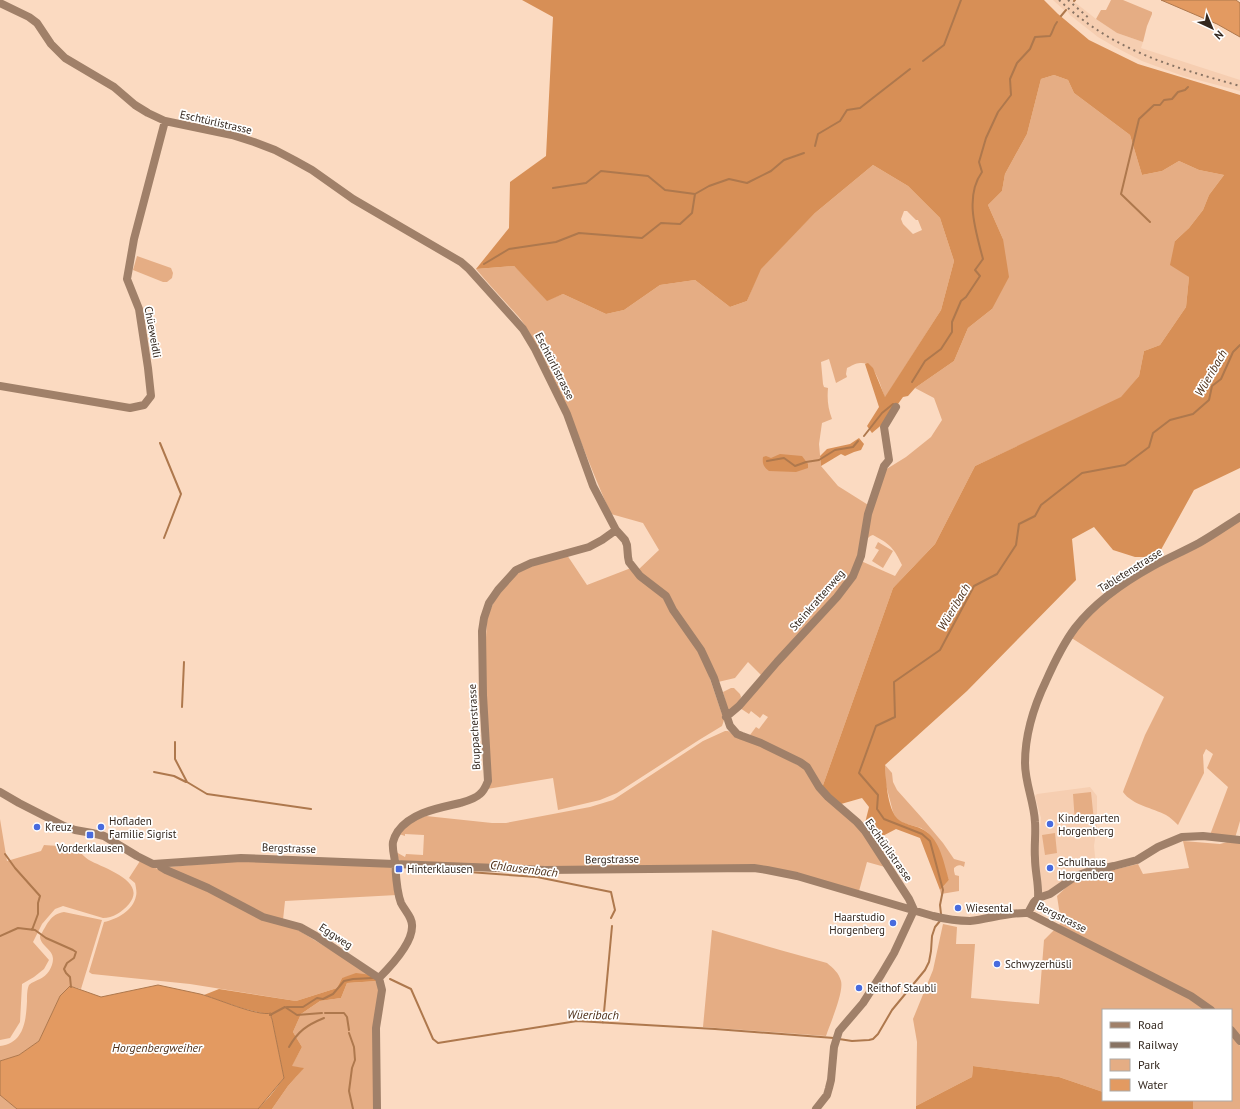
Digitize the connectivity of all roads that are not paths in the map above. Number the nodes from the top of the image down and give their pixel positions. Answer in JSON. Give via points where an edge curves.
{"nodes":[{"id":1,"x":1,"y":6,"type":"edge"},
{"id":2,"x":165,"y":121,"type":"junction"},
{"id":3,"x":0,"y":386,"type":"edge"},
{"id":4,"x":896,"y":407,"type":"dead end"},
{"id":5,"x":1240,"y":517,"type":"edge"},
{"id":6,"x":616,"y":530,"type":"junction"},
{"id":7,"x":726,"y":717,"type":"junction"},
{"id":8,"x":0,"y":792,"type":"edge"},
{"id":9,"x":1240,"y":840,"type":"edge"},
{"id":10,"x":159,"y":864,"type":"junction"},
{"id":11,"x":395,"y":865,"type":"junction"},
{"id":12,"x":1038,"y":898,"type":"junction"},
{"id":13,"x":914,"y":910,"type":"junction"},
{"id":14,"x":1028,"y":913,"type":"junction"},
{"id":15,"x":380,"y":978,"type":"junction"},
{"id":16,"x":1210,"y":1009,"type":"edge"},
{"id":17,"x":1232,"y":1031,"type":"edge"},
{"id":18,"x":1240,"y":1040,"type":"edge"},
{"id":19,"x":377,"y":1109,"type":"edge"},
{"id":20,"x":816,"y":1109,"type":"edge"}],
"edges":[{"from":1,"to":2,"type":"street","name":"Eschtürlistrasse","via":[[29,17],[37,23],[51,44],[65,58],[114,87],[135,105]]},
{"from":2,"to":3,"type":"street","name":"Chüeweidli","via":[[134,239],[127,279],[139,309],[151,396],[144,405],[130,408]]},
{"from":2,"to":6,"type":"street","name":"Eschtürlistrasse","via":[[232,135],[275,150],[469,269],[523,329],[535,349],[567,414],[593,486]]},
{"from":4,"to":7,"type":"street","name":"Steinkrattenweg","via":[[884,428],[889,460],[884,466],[868,514],[861,556],[853,576],[739,706]]},
{"from":5,"to":12,"type":"street","name":"Tabletenstrasse","via":[[1110,593],[1075,628],[1060,651],[1041,691],[1031,720],[1026,746],[1026,779],[1036,822],[1034,858]]},
{"from":6,"to":7,"type":"street","name":"Eschtürlistrasse","via":[[625,540],[629,562],[640,576],[666,596],[701,650],[714,678]]},
{"from":6,"to":11,"type":"street","name":"Bruppacherstrasse","via":[[589,547],[531,563],[516,570],[489,603],[482,631],[488,777],[486,785],[473,799],[424,813],[408,821],[394,838]]},
{"from":7,"to":13,"type":"street","name":"Eschtürlistrasse","via":[[737,734],[794,758],[807,767],[823,792],[864,831]]},
{"from":8,"to":10,"type":"street","name":"Bergstrasse","via":[[64,826],[104,836],[144,860]]},
{"from":9,"to":12,"type":"street","via":[[1203,836],[1182,837],[1158,847],[1137,860],[1076,876],[1050,894]]},
{"from":10,"to":11,"type":"street","name":"Bergstrasse","via":[[241,858]]},
{"from":10,"to":15,"type":"street","name":"Eggweg","via":[[166,870],[208,888],[263,918],[300,927]]},
{"from":11,"to":13,"type":"street","name":"Bergstrasse","via":[[546,870],[754,868],[797,876]]},
{"from":11,"to":15,"type":"street","name":"Bruppacherstrasse","via":[[400,898],[410,917],[411,934],[395,962]]},
{"from":12,"to":14,"type":"street"},
{"from":13,"to":14,"type":"street","name":"Bergstrasse","via":[[964,921]]},
{"from":13,"to":20,"type":"street","via":[[881,975],[863,1003],[839,1031],[827,1095]]},
{"from":14,"to":16,"type":"street","name":"Bergstrasse","via":[[1191,996]]},
{"from":15,"to":19,"type":"street","via":[[382,990],[376,1028]]},
{"from":17,"to":18,"type":"street"}]}
